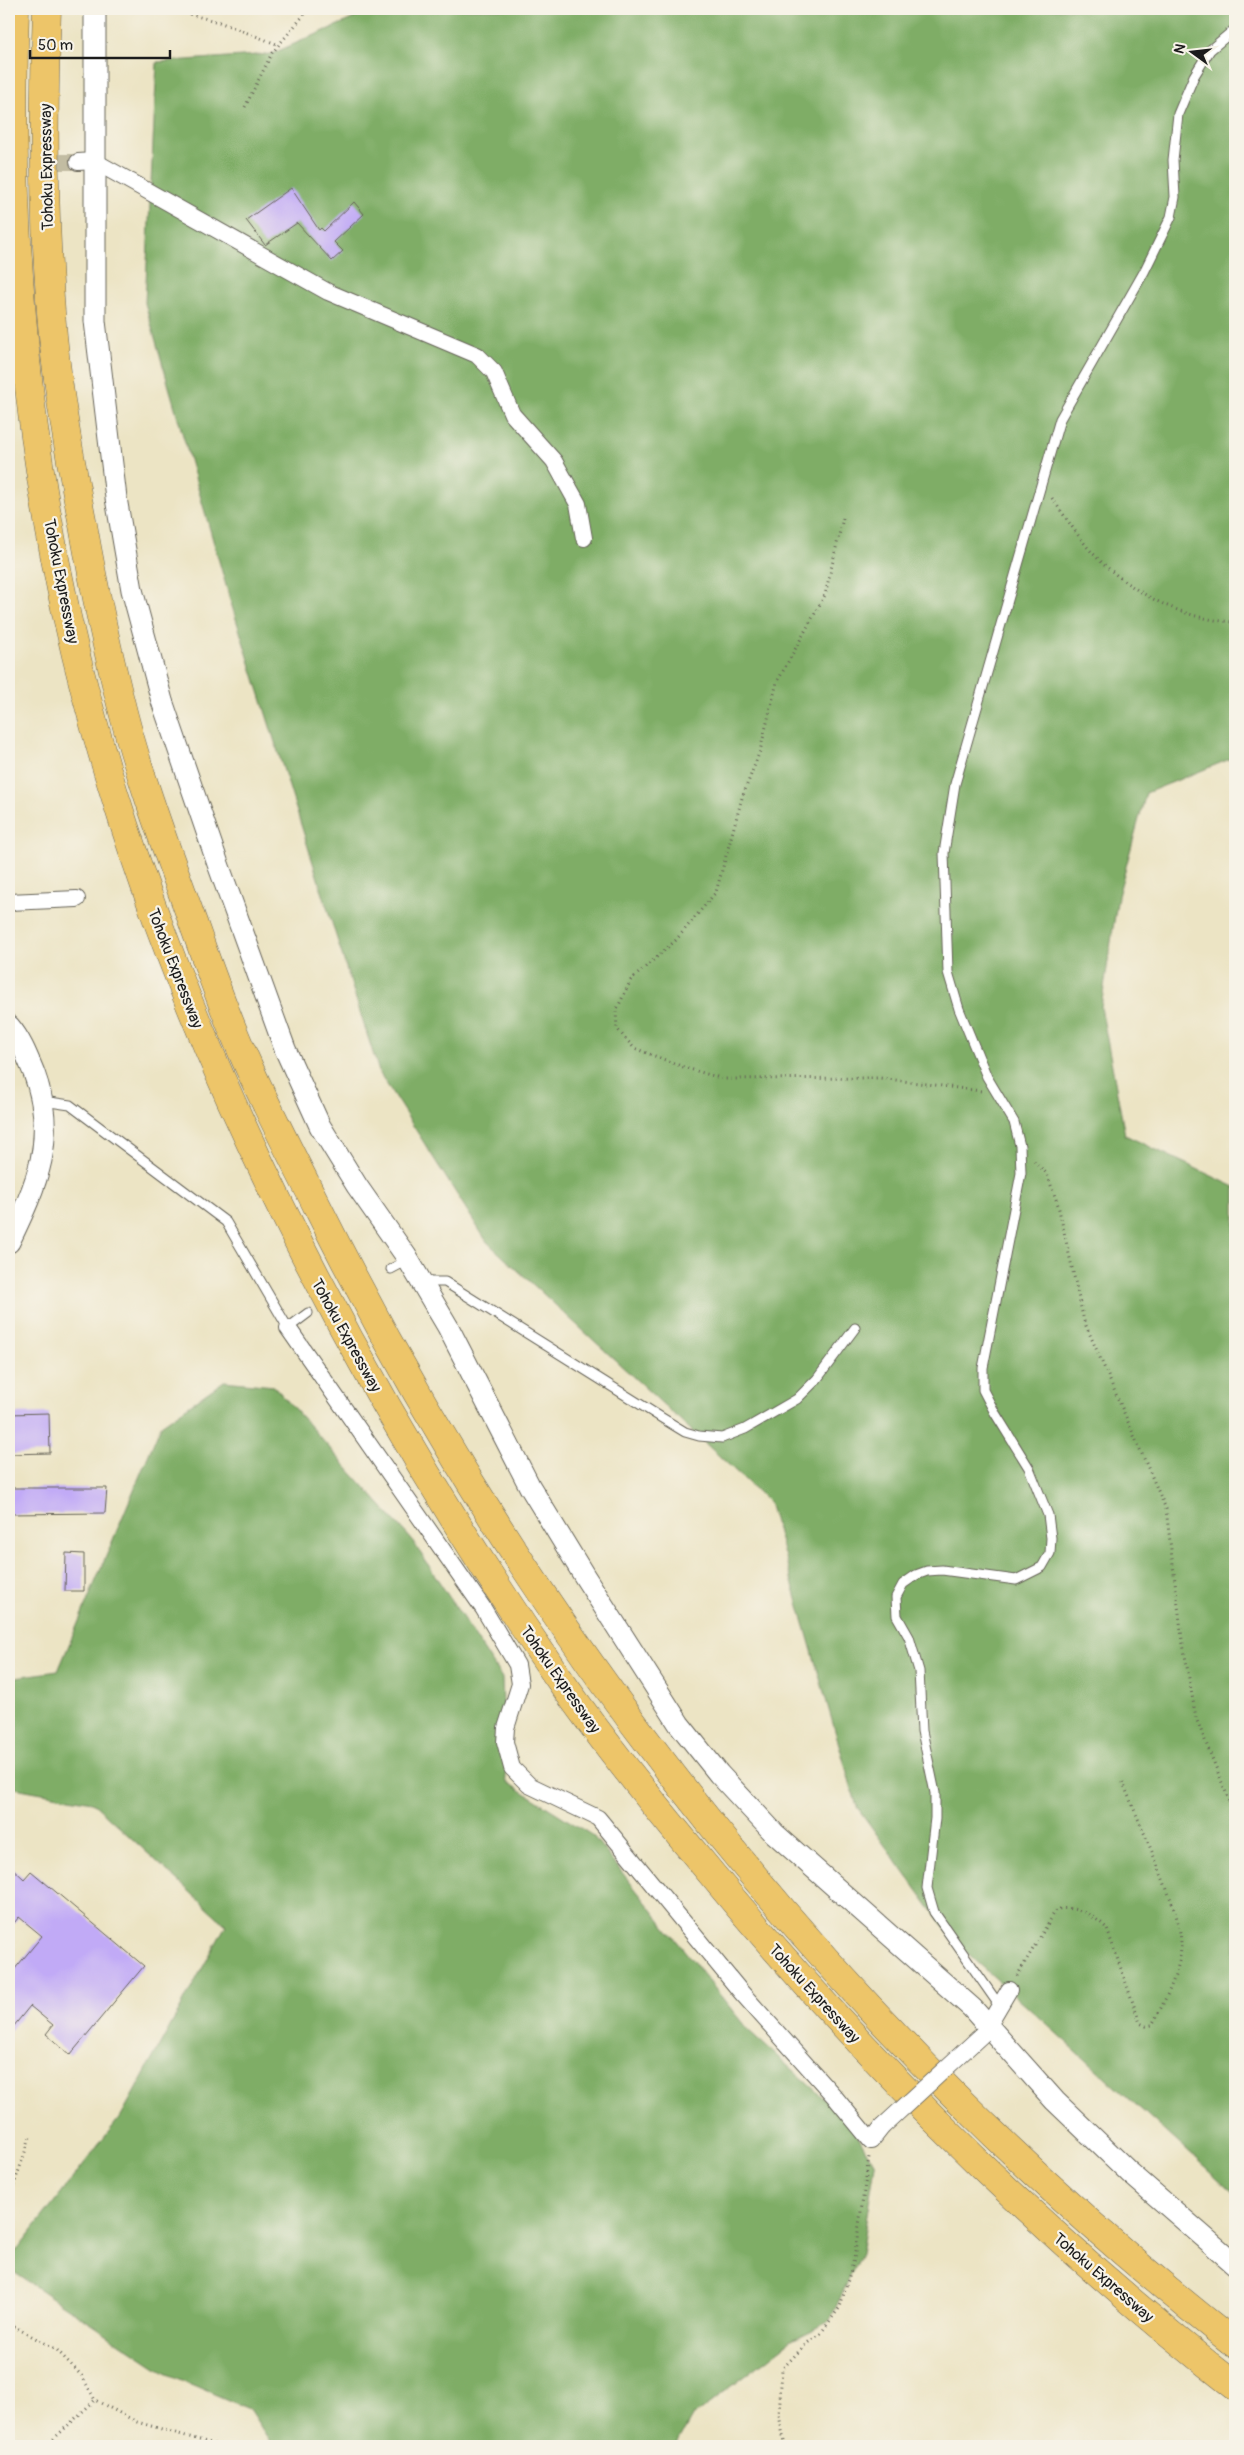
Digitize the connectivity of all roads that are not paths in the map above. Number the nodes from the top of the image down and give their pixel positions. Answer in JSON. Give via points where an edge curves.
{"nodes":[{"id":1,"x":15,"y":9,"type":"edge"},
{"id":2,"x":47,"y":9,"type":"edge"},
{"id":3,"x":95,"y":9,"type":"edge"},
{"id":4,"x":1235,"y":28,"type":"edge"},
{"id":5,"x":86,"y":162,"type":"junction"},
{"id":6,"x":584,"y":538,"type":"dead end"},
{"id":7,"x":77,"y":899,"type":"dead end"},
{"id":8,"x":9,"y":902,"type":"edge"},
{"id":9,"x":9,"y":1026,"type":"edge"},
{"id":10,"x":43,"y":1101,"type":"junction"},
{"id":11,"x":9,"y":1242,"type":"edge"},
{"id":12,"x":422,"y":1282,"type":"junction"},
{"id":13,"x":308,"y":1313,"type":"dead end"},
{"id":14,"x":288,"y":1328,"type":"junction"},
{"id":15,"x":855,"y":1328,"type":"dead end"},
{"id":16,"x":1009,"y":1990,"type":"road end"},
{"id":17,"x":999,"y":2005,"type":"junction"},
{"id":18,"x":986,"y":2029,"type":"junction"},
{"id":19,"x":1235,"y":2264,"type":"edge"},
{"id":20,"x":1235,"y":2344,"type":"edge"},
{"id":21,"x":1235,"y":2386,"type":"edge"}],
"edges":[{"from":1,"to":21,"type":"highway","name":"Tohoku Expressway","via":[[12,106],[14,213],[22,336],[39,465],[67,615],[94,727],[129,841],[175,970],[244,1131],[310,1267],[384,1403],[557,1677],[641,1789],[741,1911],[841,2023],[963,2149],[1077,2255]]},
{"from":2,"to":20,"type":"highway","name":"Tohoku Expressway","via":[[44,108],[53,338],[70,461],[100,615],[127,726],[161,835],[203,951],[239,1045],[340,1252],[411,1384],[490,1517],[586,1660],[667,1771],[858,1996],[981,2121],[1098,2230]]},
{"from":3,"to":5,"type":"street"},
{"from":4,"to":17,"type":"lane","via":[[1210,50],[1194,76],[1178,114],[1173,160],[1175,197],[1171,217],[1144,272],[1060,419],[954,784],[944,853],[948,972],[986,1077],[1014,1122],[1022,1173],[983,1368],[983,1390],[1030,1468],[1048,1515],[1052,1538],[1050,1553],[1042,1567],[1016,1580],[942,1570],[927,1571],[916,1574],[903,1584],[896,1597],[897,1616],[909,1637],[919,1671],[922,1731],[935,1793],[927,1888],[934,1912]]},
{"from":5,"to":6,"type":"street","via":[[328,292],[476,355],[494,372],[512,414],[554,461],[578,504]]},
{"from":5,"to":12,"type":"street","via":[[95,321],[116,498],[132,590],[162,701],[285,1049],[320,1126],[400,1264]]},
{"from":7,"to":8,"type":"street"},
{"from":9,"to":10,"type":"street","via":[[27,1054]]},
{"from":10,"to":11,"type":"street","via":[[46,1116],[44,1144],[37,1178]]},
{"from":10,"to":14,"type":"lane","via":[[70,1105],[226,1222]]},
{"from":12,"to":15,"type":"lane","via":[[445,1282],[685,1432],[699,1436],[722,1438],[745,1430],[797,1399],[817,1379]]},
{"from":12,"to":18,"type":"street","via":[[530,1487],[679,1724],[719,1774],[774,1833]]},
{"from":13,"to":14,"type":"lane"},
{"from":14,"to":18,"type":"street","bridge":true,"via":[[483,1608],[517,1665],[520,1684],[506,1728],[505,1742],[512,1768],[528,1784],[598,1818],[741,1992],[871,2141]]},
{"from":16,"to":17,"type":"street"},
{"from":17,"to":18,"type":"street"},
{"from":18,"to":19,"type":"street","via":[[1136,2178]]}]}
